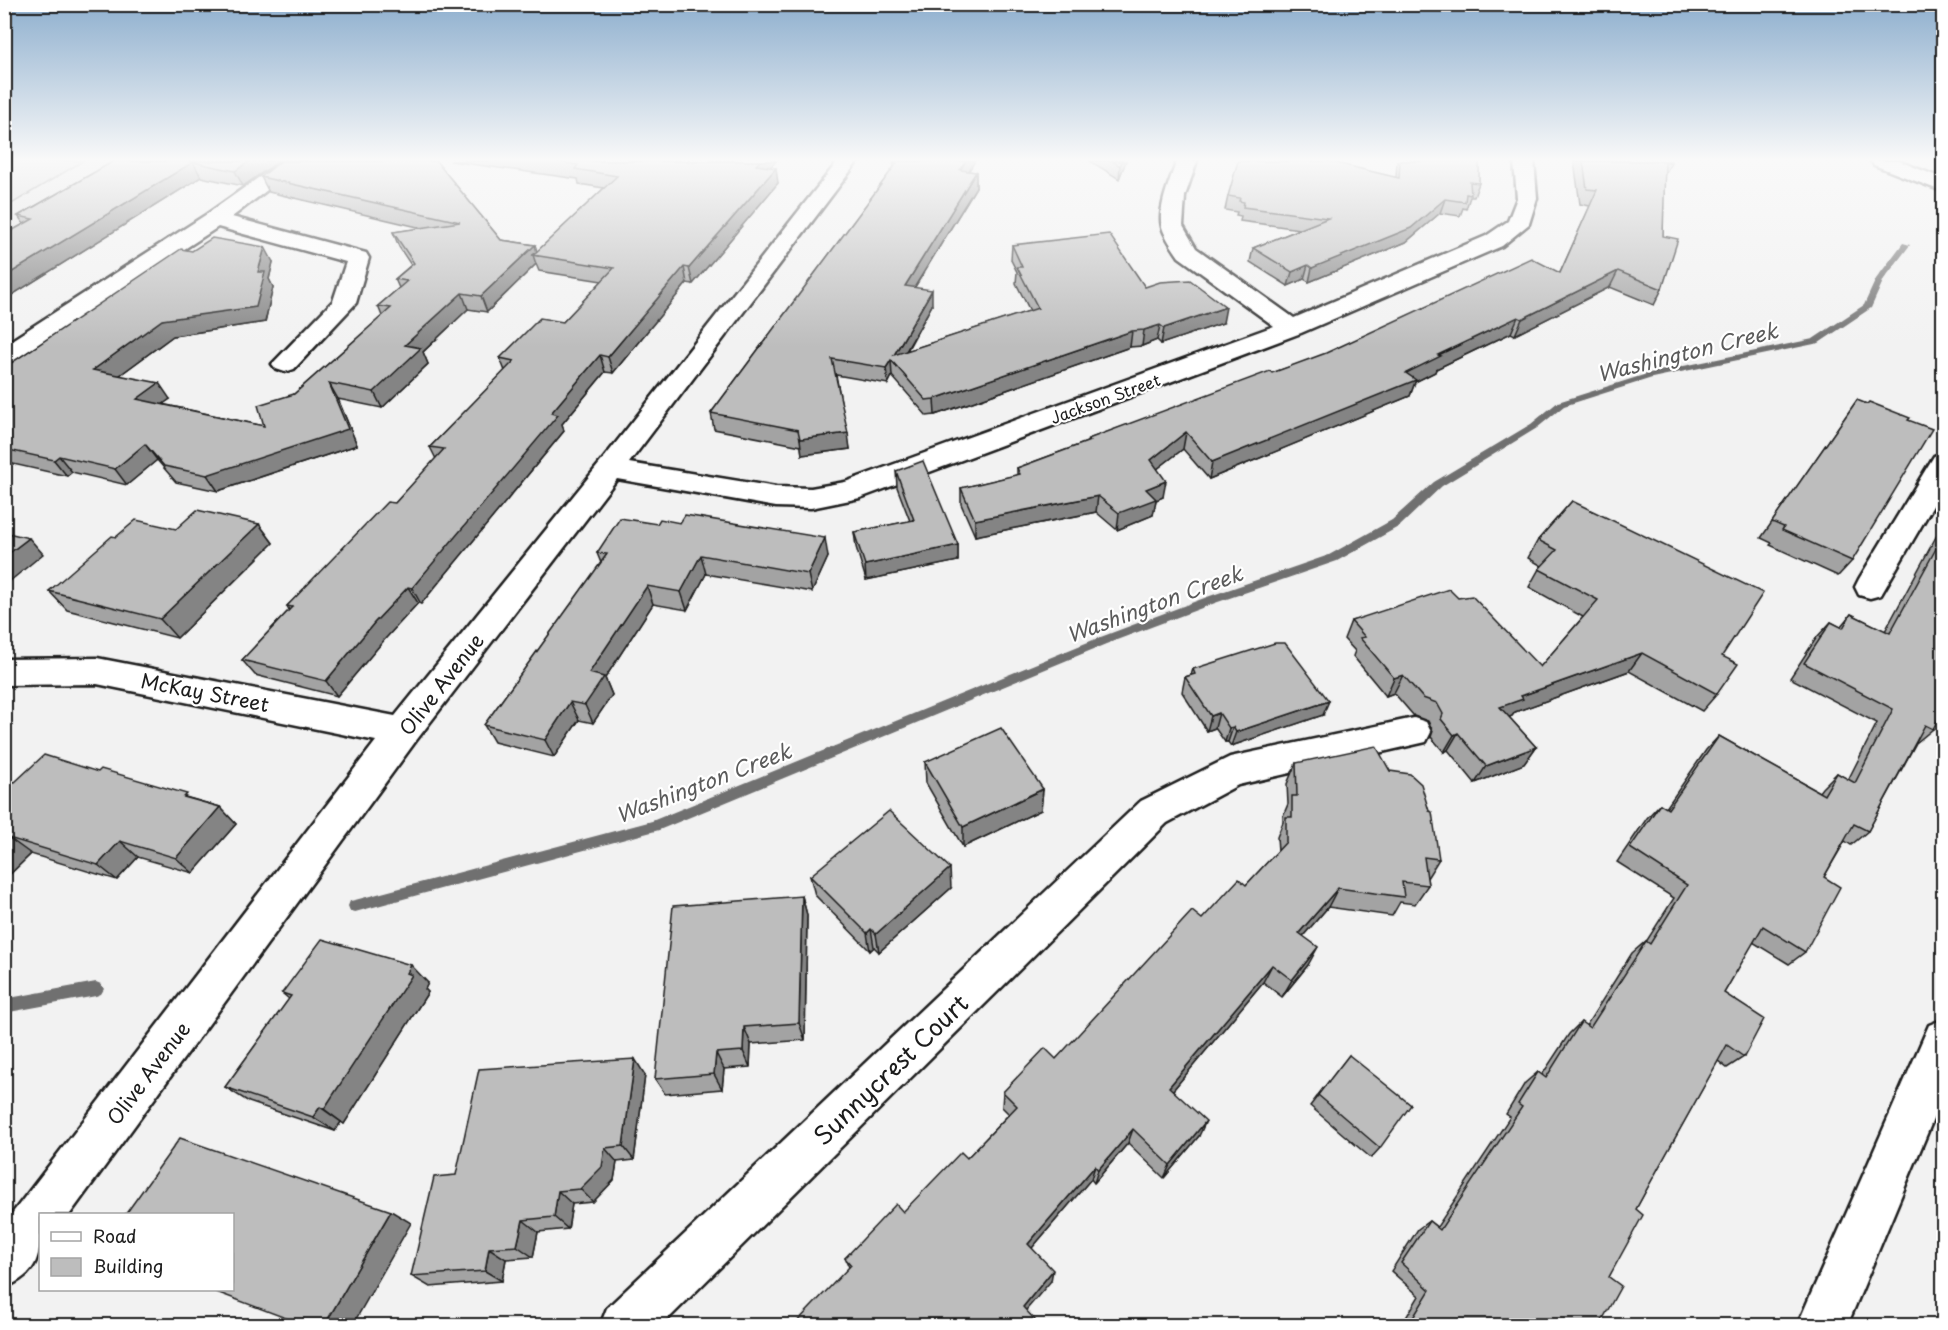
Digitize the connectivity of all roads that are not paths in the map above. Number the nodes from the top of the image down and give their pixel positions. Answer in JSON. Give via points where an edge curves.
{"nodes":[{"id":1,"x":209,"y":223,"type":"edge"},
{"id":2,"x":230,"y":223,"type":"edge"},
{"id":3,"x":800,"y":223,"type":"edge"},
{"id":4,"x":1172,"y":223,"type":"edge"},
{"id":5,"x":1518,"y":223,"type":"edge"},
{"id":6,"x":1292,"y":328,"type":"junction"},
{"id":7,"x":4,"y":356,"type":"edge"},
{"id":8,"x":285,"y":364,"type":"dead end"},
{"id":9,"x":610,"y":470,"type":"junction"},
{"id":10,"x":1940,"y":476,"type":"edge"},
{"id":11,"x":1870,"y":587,"type":"dead end"},
{"id":12,"x":4,"y":672,"type":"edge"},
{"id":13,"x":403,"y":732,"type":"junction"},
{"id":14,"x":1414,"y":732,"type":"dead end"},
{"id":15,"x":1944,"y":1041,"type":"edge"},
{"id":16,"x":42,"y":1213,"type":"edge"},
{"id":17,"x":39,"y":1218,"type":"edge"},
{"id":18,"x":4,"y":1264,"type":"edge"},
{"id":19,"x":625,"y":1326,"type":"edge"},
{"id":20,"x":1822,"y":1326,"type":"edge"}],
"edges":[{"from":1,"to":7,"type":"main road"},
{"from":2,"to":8,"type":"main road","via":[[358,258],[344,303]]},
{"from":3,"to":9,"type":"main road","name":"Olive Avenue"},
{"from":4,"to":6,"type":"main road","via":[[1187,252]]},
{"from":5,"to":6,"type":"main road","name":"Jackson Street","via":[[1494,241]]},
{"from":6,"to":9,"type":"main road","name":"Jackson Street","via":[[850,491],[811,498],[776,497]]},
{"from":9,"to":13,"type":"main road","name":"Olive Avenue"},
{"from":10,"to":11,"type":"main road"},
{"from":12,"to":13,"type":"main road","name":"McKay Street","via":[[97,671]]},
{"from":13,"to":16,"type":"main road","name":"Olive Avenue"},
{"from":14,"to":19,"type":"main road","name":"Sunnycrest Court","via":[[1230,772],[1154,812]]},
{"from":15,"to":20,"type":"main road"},
{"from":17,"to":18,"type":"main road","name":"Olive Avenue"}]}
